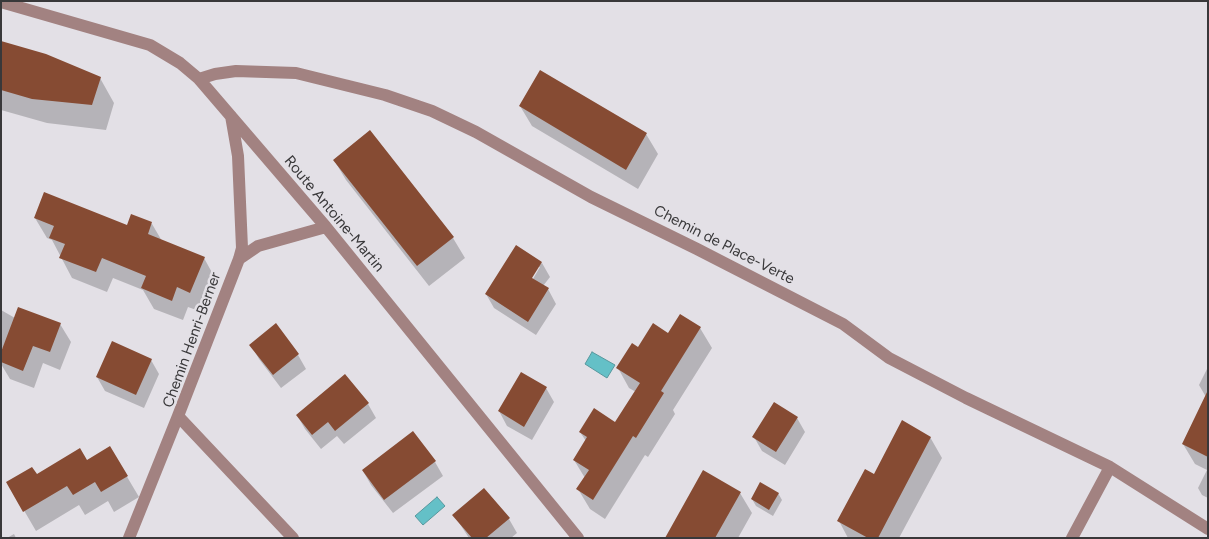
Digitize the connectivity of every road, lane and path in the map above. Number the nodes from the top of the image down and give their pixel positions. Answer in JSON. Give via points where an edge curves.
{"nodes":[{"id":1,"x":1,"y":2,"type":"edge"},
{"id":2,"x":199,"y":79,"type":"junction"},
{"id":3,"x":231,"y":116,"type":"junction"},
{"id":4,"x":326,"y":227,"type":"junction"},
{"id":5,"x":239,"y":259,"type":"junction"},
{"id":6,"x":178,"y":416,"type":"junction"},
{"id":7,"x":1110,"y":467,"type":"junction"},
{"id":8,"x":1208,"y":530,"type":"edge"},
{"id":9,"x":129,"y":538,"type":"edge"},
{"id":10,"x":293,"y":538,"type":"edge"},
{"id":11,"x":578,"y":538,"type":"edge"},
{"id":12,"x":1072,"y":538,"type":"edge"}],
"edges":[{"from":1,"to":2,"type":"street","name":"Route Antoine-Martin","via":[[150,45]]},
{"from":2,"to":3,"type":"street","name":"Route Antoine-Martin"},
{"from":2,"to":7,"type":"street","name":"Chemin de Place-Verte","via":[[236,71],[296,73],[432,110],[591,197],[843,324],[897,362]]},
{"from":3,"to":4,"type":"street","name":"Route Antoine-Martin"},
{"from":3,"to":5,"type":"street","name":"Chemin Henri-Berner","via":[[238,156],[242,236]]},
{"from":4,"to":5,"type":"street","name":"Chemin Henri-Berner","via":[[258,246]]},
{"from":4,"to":11,"type":"street","name":"Route Antoine-Martin"},
{"from":5,"to":6,"type":"street","name":"Chemin Henri-Berner"},
{"from":6,"to":9,"type":"street"},
{"from":6,"to":10,"type":"street","name":"Chemin Henri-Berner"},
{"from":7,"to":8,"type":"street","name":"Chemin de Place-Verte"},
{"from":7,"to":12,"type":"street"}]}
